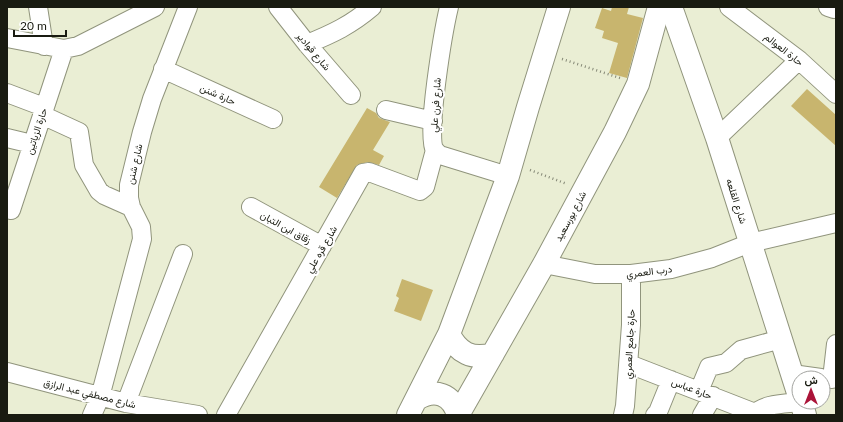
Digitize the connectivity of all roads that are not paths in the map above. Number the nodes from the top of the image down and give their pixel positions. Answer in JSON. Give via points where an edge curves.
{"nodes":[{"id":1,"x":38,"y":7,"type":"edge"},
{"id":2,"x":155,"y":7,"type":"edge"},
{"id":3,"x":188,"y":7,"type":"edge"},
{"id":4,"x":278,"y":7,"type":"edge"},
{"id":5,"x":372,"y":7,"type":"edge"},
{"id":6,"x":449,"y":7,"type":"edge"},
{"id":7,"x":559,"y":7,"type":"edge"},
{"id":8,"x":659,"y":7,"type":"edge"},
{"id":9,"x":671,"y":7,"type":"edge"},
{"id":10,"x":729,"y":7,"type":"edge"},
{"id":11,"x":7,"y":38,"type":"edge"},
{"id":12,"x":307,"y":44,"type":"junction"},
{"id":13,"x":44,"y":46,"type":"junction"},
{"id":14,"x":64,"y":49,"type":"junction"},
{"id":15,"x":798,"y":60,"type":"junction"},
{"id":16,"x":163,"y":69,"type":"junction"},
{"id":17,"x":7,"y":93,"type":"edge"},
{"id":18,"x":836,"y":94,"type":"edge"},
{"id":19,"x":351,"y":95,"type":"dead end"},
{"id":20,"x":386,"y":110,"type":"dead end"},
{"id":21,"x":43,"y":111,"type":"junction"},
{"id":22,"x":273,"y":119,"type":"dead end"},
{"id":23,"x":433,"y":121,"type":"junction"},
{"id":24,"x":7,"y":138,"type":"edge"},
{"id":25,"x":716,"y":138,"type":"junction"},
{"id":26,"x":32,"y":144,"type":"junction"},
{"id":27,"x":435,"y":150,"type":"junction"},
{"id":28,"x":510,"y":169,"type":"junction"},
{"id":29,"x":131,"y":207,"type":"junction"},
{"id":30,"x":251,"y":207,"type":"dead end"},
{"id":31,"x":8,"y":213,"type":"edge"},
{"id":32,"x":836,"y":223,"type":"edge"},
{"id":33,"x":750,"y":244,"type":"junction"},
{"id":34,"x":322,"y":246,"type":"junction"},
{"id":35,"x":183,"y":254,"type":"dead end"},
{"id":36,"x":544,"y":264,"type":"junction"},
{"id":37,"x":632,"y":274,"type":"junction"},
{"id":38,"x":449,"y":334,"type":"junction"},
{"id":39,"x":781,"y":339,"type":"junction"},
{"id":40,"x":836,"y":344,"type":"edge"},
{"id":41,"x":493,"y":354,"type":"junction"},
{"id":42,"x":629,"y":364,"type":"junction"},
{"id":43,"x":830,"y":370,"type":"edge"},
{"id":44,"x":791,"y":371,"type":"edge"},
{"id":45,"x":7,"y":372,"type":"edge"},
{"id":46,"x":671,"y":380,"type":"junction"},
{"id":47,"x":706,"y":394,"type":"junction"},
{"id":48,"x":100,"y":397,"type":"junction"},
{"id":49,"x":126,"y":403,"type":"junction"},
{"id":50,"x":791,"y":403,"type":"edge"},
{"id":51,"x":412,"y":407,"type":"edge"},
{"id":52,"x":624,"y":411,"type":"edge"},
{"id":53,"x":754,"y":414,"type":"edge"},
{"id":54,"x":92,"y":415,"type":"edge"},
{"id":55,"x":198,"y":415,"type":"edge"},
{"id":56,"x":226,"y":415,"type":"edge"},
{"id":57,"x":458,"y":415,"type":"edge"},
{"id":58,"x":654,"y":415,"type":"edge"},
{"id":59,"x":702,"y":415,"type":"edge"}],
"edges":[{"from":1,"to":13,"type":"street"},
{"from":2,"to":14,"type":"street","via":[[84,43]]},
{"from":3,"to":16,"type":"street","name":"شارع شنن"},
{"from":4,"to":12,"type":"street","name":"شارع قوادير"},
{"from":5,"to":12,"type":"street","via":[[334,33]]},
{"from":6,"to":23,"type":"street","name":"شارع فرن علي","via":[[437,73]]},
{"from":7,"to":28,"type":"main road"},
{"from":8,"to":36,"type":"main road","name":"شارع بورسعيد","via":[[638,84]]},
{"from":9,"to":25,"type":"main road","name":"شارع القلعه"},
{"from":10,"to":15,"type":"street","name":"حارة العوالم"},
{"from":11,"to":13,"type":"street"},
{"from":12,"to":19,"type":"street","name":"شارع قوادير"},
{"from":13,"to":14,"type":"street"},
{"from":14,"to":21,"type":"street","name":"حارة الزياتين"},
{"from":15,"to":18,"type":"street","name":"حارة العوالم"},
{"from":15,"to":25,"type":"street"},
{"from":16,"to":22,"type":"street","name":"حارة شنن"},
{"from":16,"to":29,"type":"street","name":"شارع شنن","via":[[142,132],[129,185]]},
{"from":17,"to":21,"type":"street"},
{"from":20,"to":23,"type":"street"},
{"from":21,"to":26,"type":"street","name":"حارة الزياتين"},
{"from":21,"to":29,"type":"street","via":[[79,132],[84,165],[99,191]]},
{"from":23,"to":27,"type":"street","name":"شارع فرن علي"},
{"from":24,"to":26,"type":"street"},
{"from":25,"to":33,"type":"main road","name":"شارع القلعه"},
{"from":26,"to":31,"type":"street","name":"حارة الزياتين"},
{"from":27,"to":28,"type":"street","via":[[440,155]]},
{"from":27,"to":34,"type":"street","name":"شارع قره علي","via":[[425,187],[420,191],[369,172],[363,173]]},
{"from":28,"to":38,"type":"main road"},
{"from":29,"to":48,"type":"street","name":"شارع شنن","via":[[141,226],[142,239]]},
{"from":30,"to":34,"type":"street","name":"زقاق ابن التبان"},
{"from":32,"to":33,"type":"street","name":"درب العمري"},
{"from":33,"to":37,"type":"street","name":"درب العمري","via":[[678,267]]},
{"from":33,"to":39,"type":"main road","name":"شارع القلعه"},
{"from":34,"to":56,"type":"street","name":"شارع قره علي"},
{"from":35,"to":49,"type":"street"},
{"from":36,"to":37,"type":"street","name":"درب العمري","via":[[595,274]]},
{"from":36,"to":41,"type":"main road","name":"شارع بورسعيد"},
{"from":37,"to":42,"type":"street","name":"حارة جامع العمري"},
{"from":38,"to":41,"type":"main road","via":[[453,342],[466,354],[484,357]]},
{"from":38,"to":51,"type":"main road"},
{"from":39,"to":44,"type":"main road","name":"شارع القلعه"},
{"from":39,"to":47,"type":"street","via":[[741,350],[726,363],[709,367]]},
{"from":40,"to":43,"type":"street"},
{"from":41,"to":57,"type":"main road","name":"شارع بورسعيد"},
{"from":42,"to":46,"type":"street","name":"حارة عباس"},
{"from":42,"to":52,"type":"street","name":"حارة جامع العمري"},
{"from":45,"to":48,"type":"street","name":"شارع مصطفي عبد الرازق"},
{"from":46,"to":47,"type":"street","name":"حارة عباس"},
{"from":46,"to":58,"type":"street","via":[[658,412]]},
{"from":47,"to":53,"type":"street","name":"حارة عباس"},
{"from":47,"to":59,"type":"street"},
{"from":48,"to":49,"type":"street","name":"شارع مصطفي عبد الرازق"},
{"from":48,"to":54,"type":"street","name":"شارع شنن"},
{"from":49,"to":55,"type":"street","name":"شارع مصطفي عبد الرازق"},
{"from":50,"to":53,"type":"street","via":[[761,408]]},
{"from":51,"to":57,"type":"main road","via":[[423,395],[439,394],[452,402]]},
{"from":52,"to":58,"type":"street"}]}
